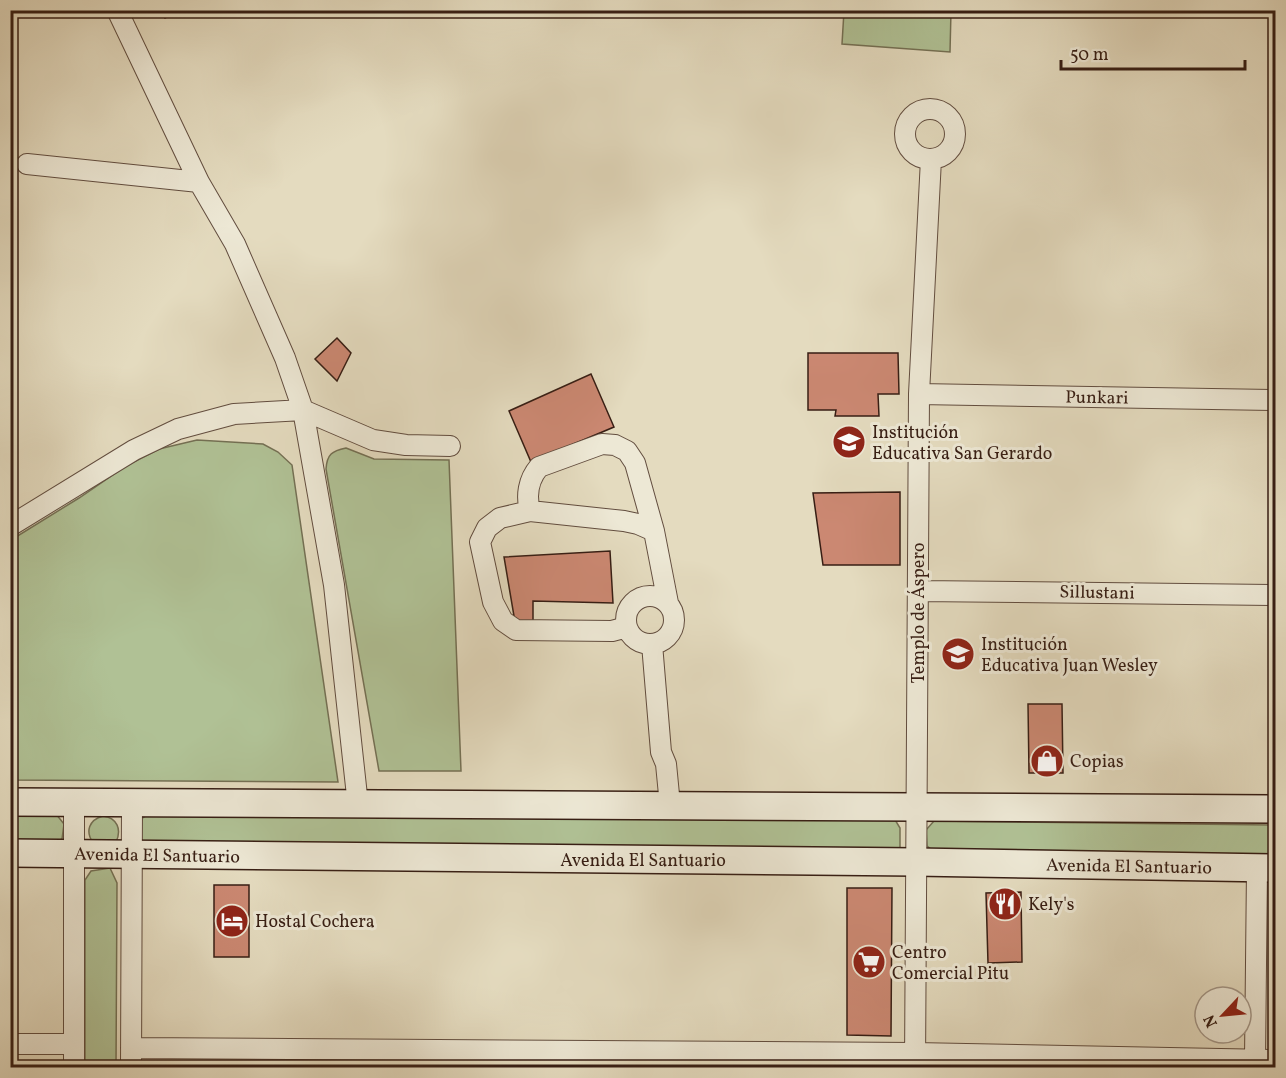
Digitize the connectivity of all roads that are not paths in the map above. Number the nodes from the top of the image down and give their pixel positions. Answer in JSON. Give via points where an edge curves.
{"nodes":[{"id":1,"x":117,"y":10,"type":"edge"},
{"id":2,"x":931,"y":159,"type":"dead end"},
{"id":3,"x":27,"y":164,"type":"dead end"},
{"id":4,"x":200,"y":182,"type":"junction"},
{"id":5,"x":919,"y":394,"type":"junction"},
{"id":6,"x":1275,"y":400,"type":"edge"},
{"id":7,"x":303,"y":410,"type":"junction"},
{"id":8,"x":450,"y":446,"type":"dead end"},
{"id":9,"x":530,"y":511,"type":"junction"},
{"id":10,"x":10,"y":526,"type":"edge"},
{"id":11,"x":654,"y":531,"type":"junction"},
{"id":12,"x":918,"y":591,"type":"junction"},
{"id":13,"x":1275,"y":594,"type":"edge"},
{"id":14,"x":668,"y":603,"type":"junction"},
{"id":15,"x":627,"y":627,"type":"junction"},
{"id":16,"x":656,"y":643,"type":"junction"},
{"id":17,"x":10,"y":802,"type":"edge"},
{"id":18,"x":74,"y":802,"type":"junction"},
{"id":19,"x":132,"y":803,"type":"junction"},
{"id":20,"x":358,"y":805,"type":"junction"},
{"id":21,"x":670,"y":805,"type":"junction"},
{"id":22,"x":916,"y":806,"type":"junction"},
{"id":23,"x":1275,"y":809,"type":"edge"},
{"id":24,"x":10,"y":853,"type":"edge"},
{"id":25,"x":74,"y":853,"type":"junction"},
{"id":26,"x":132,"y":855,"type":"junction"},
{"id":27,"x":916,"y":862,"type":"junction"},
{"id":28,"x":1266,"y":868,"type":"edge"},
{"id":29,"x":10,"y":1044,"type":"edge"},
{"id":30,"x":74,"y":1044,"type":"junction"},
{"id":31,"x":130,"y":1058,"type":"edge"},
{"id":32,"x":915,"y":1060,"type":"edge"},
{"id":33,"x":1255,"y":1060,"type":"junction"},
{"id":34,"x":1275,"y":1060,"type":"edge"},
{"id":35,"x":1159,"y":1063,"type":"edge"},
{"id":36,"x":74,"y":1068,"type":"edge"}],
"edges":[{"from":1,"to":4,"type":"street"},
{"from":2,"to":5,"type":"street","name":"Templo de Áspero"},
{"from":3,"to":4,"type":"street"},
{"from":4,"to":7,"type":"street","via":[[236,244]]},
{"from":5,"to":6,"type":"street","name":"Punkari"},
{"from":5,"to":12,"type":"street","name":"Templo de Áspero"},
{"from":7,"to":8,"type":"street","via":[[373,440]]},
{"from":7,"to":10,"type":"street","via":[[234,414],[178,429],[134,450]]},
{"from":7,"to":20,"type":"street","via":[[334,585]]},
{"from":9,"to":11,"type":"street","via":[[624,521]]},
{"from":9,"to":11,"type":"street","via":[[529,486],[539,467],[602,444],[615,445],[627,451],[635,463]]},
{"from":9,"to":15,"type":"street","via":[[500,518],[487,528],[480,542],[493,602],[503,621],[516,630],[612,631]]},
{"from":11,"to":14,"type":"street"},
{"from":12,"to":13,"type":"street","name":"Sillustani"},
{"from":12,"to":22,"type":"street","name":"Templo de Áspero"},
{"from":14,"to":15,"type":"street","via":[[654,596],[638,599],[628,611]]},
{"from":14,"to":16,"type":"street","via":[[675,617],[674,625],[666,639]]},
{"from":15,"to":16,"type":"street","via":[[644,644]]},
{"from":16,"to":21,"type":"street","via":[[661,752]]},
{"from":17,"to":18,"type":"street"},
{"from":18,"to":19,"type":"street"},
{"from":18,"to":25,"type":"street"},
{"from":19,"to":20,"type":"street"},
{"from":19,"to":26,"type":"street"},
{"from":20,"to":21,"type":"street"},
{"from":21,"to":22,"type":"street"},
{"from":22,"to":23,"type":"street"},
{"from":22,"to":27,"type":"street","name":"Templo de Áspero"},
{"from":24,"to":25,"type":"street","name":"Avenida El Santuario"},
{"from":25,"to":26,"type":"street","name":"Avenida El Santuario"},
{"from":25,"to":30,"type":"street"},
{"from":26,"to":27,"type":"street","name":"Avenida El Santuario"},
{"from":26,"to":31,"type":"street"},
{"from":27,"to":28,"type":"street","name":"Avenida El Santuario"},
{"from":27,"to":32,"type":"street","name":"Templo de Áspero"},
{"from":28,"to":33,"type":"street"},
{"from":29,"to":30,"type":"street"},
{"from":30,"to":36,"type":"street"},
{"from":31,"to":32,"type":"street"},
{"from":32,"to":35,"type":"street"},
{"from":33,"to":34,"type":"street"},
{"from":33,"to":35,"type":"street"}]}
